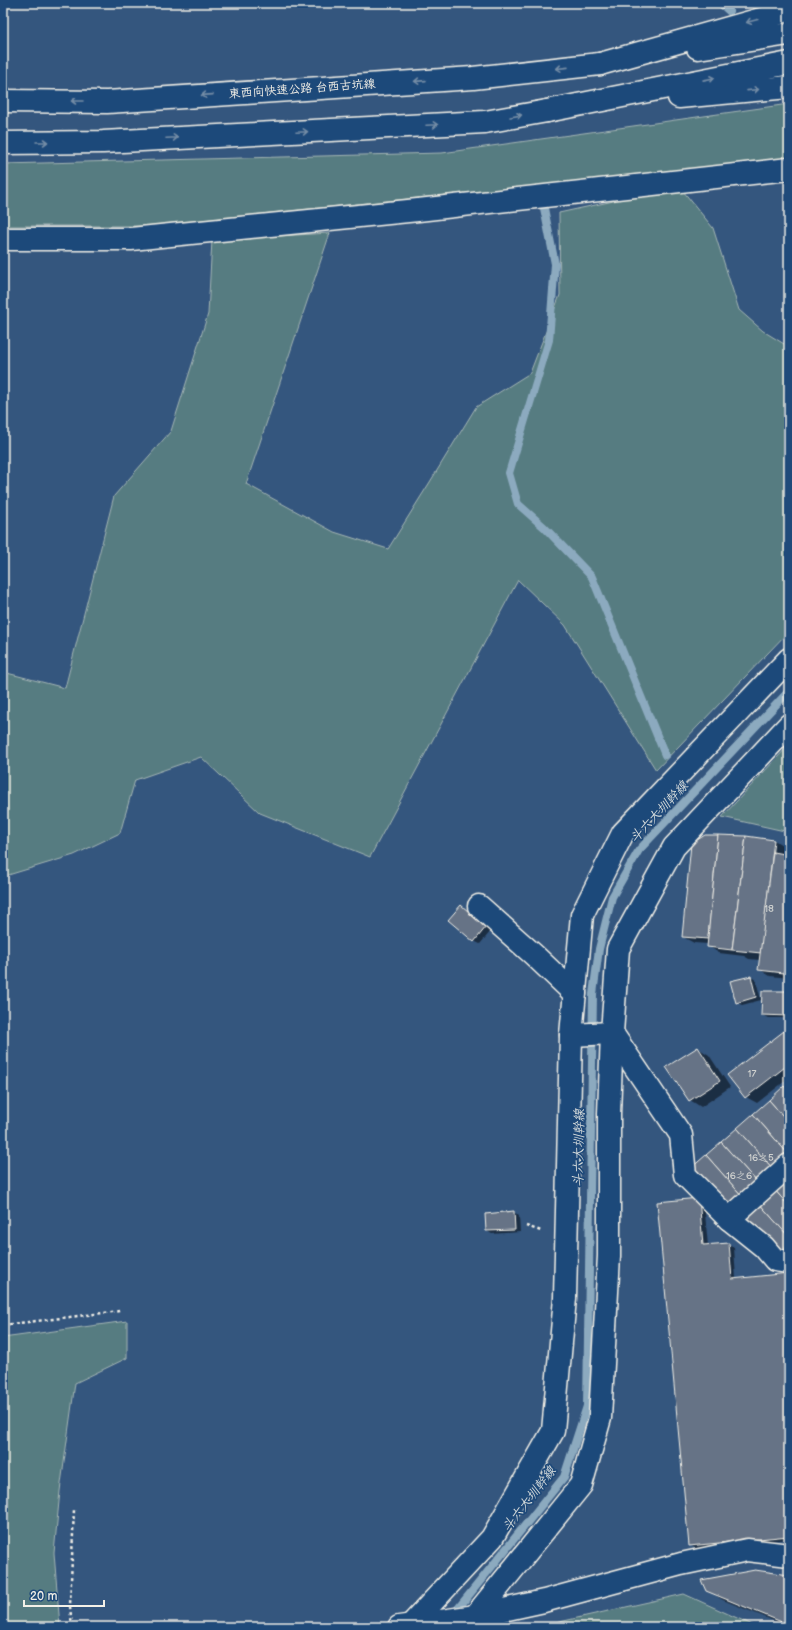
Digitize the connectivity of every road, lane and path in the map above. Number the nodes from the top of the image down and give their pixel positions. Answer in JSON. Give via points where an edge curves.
{"nodes":[{"id":1,"x":789,"y":9,"type":"edge"},
{"id":2,"x":789,"y":34,"type":"edge"},
{"id":3,"x":789,"y":63,"type":"edge"},
{"id":4,"x":600,"y":64,"type":"junction"},
{"id":5,"x":789,"y":87,"type":"edge"},
{"id":6,"x":3,"y":101,"type":"edge"},
{"id":7,"x":547,"y":110,"type":"junction"},
{"id":8,"x":3,"y":143,"type":"edge"},
{"id":9,"x":789,"y":169,"type":"edge"},
{"id":10,"x":3,"y":238,"type":"edge"},
{"id":11,"x":789,"y":659,"type":"edge"},
{"id":12,"x":789,"y":725,"type":"edge"},
{"id":13,"x":479,"y":906,"type":"dead end"},
{"id":14,"x":575,"y":994,"type":"junction"},
{"id":15,"x":612,"y":1034,"type":"junction"},
{"id":16,"x":571,"y":1035,"type":"junction"},
{"id":17,"x":789,"y":1165,"type":"edge"},
{"id":18,"x":729,"y":1219,"type":"junction"},
{"id":19,"x":789,"y":1262,"type":"edge"},
{"id":20,"x":120,"y":1311,"type":"dead end"},
{"id":21,"x":3,"y":1325,"type":"edge"},
{"id":22,"x":74,"y":1509,"type":"dead end"},
{"id":23,"x":789,"y":1555,"type":"edge"},
{"id":24,"x":471,"y":1621,"type":"edge"},
{"id":25,"x":406,"y":1626,"type":"edge"},
{"id":26,"x":72,"y":1627,"type":"edge"}],
"edges":[{"from":1,"to":4,"type":"main road","one_way":true},
{"from":2,"to":4,"type":"main road"},
{"from":7,"to":3,"type":"main road","one_way":true},
{"from":4,"to":6,"type":"main road","name":"東西向快速公路 台西古坑線","one_way":true,"via":[[473,78],[107,102]]},
{"from":7,"to":5,"type":"main road","one_way":true},
{"from":8,"to":7,"type":"main road","one_way":true,"via":[[103,142],[485,122]]},
{"from":9,"to":10,"type":"main road","via":[[131,239]]},
{"from":11,"to":14,"type":"main road","via":[[623,833],[582,915]]},
{"from":12,"to":15,"type":"main road","via":[[674,847],[618,949]]},
{"from":13,"to":14,"type":"main road"},
{"from":14,"to":16,"type":"main road"},
{"from":15,"to":16,"type":"main road"},
{"from":15,"to":18,"type":"main road","via":[[681,1135],[685,1175]]},
{"from":15,"to":24,"type":"main road","via":[[608,1256],[600,1418],[581,1485]]},
{"from":16,"to":25,"type":"main road","via":[[565,1298],[553,1431],[492,1538]]},
{"from":17,"to":18,"type":"main road"},
{"from":18,"to":19,"type":"main road","via":[[764,1246],[775,1260]]},
{"from":20,"to":21,"type":"path"},
{"from":22,"to":26,"type":"path","via":[[70,1606]]},
{"from":23,"to":24,"type":"main road","via":[[747,1550],[681,1564]]},
{"from":24,"to":25,"type":"main road"}]}
